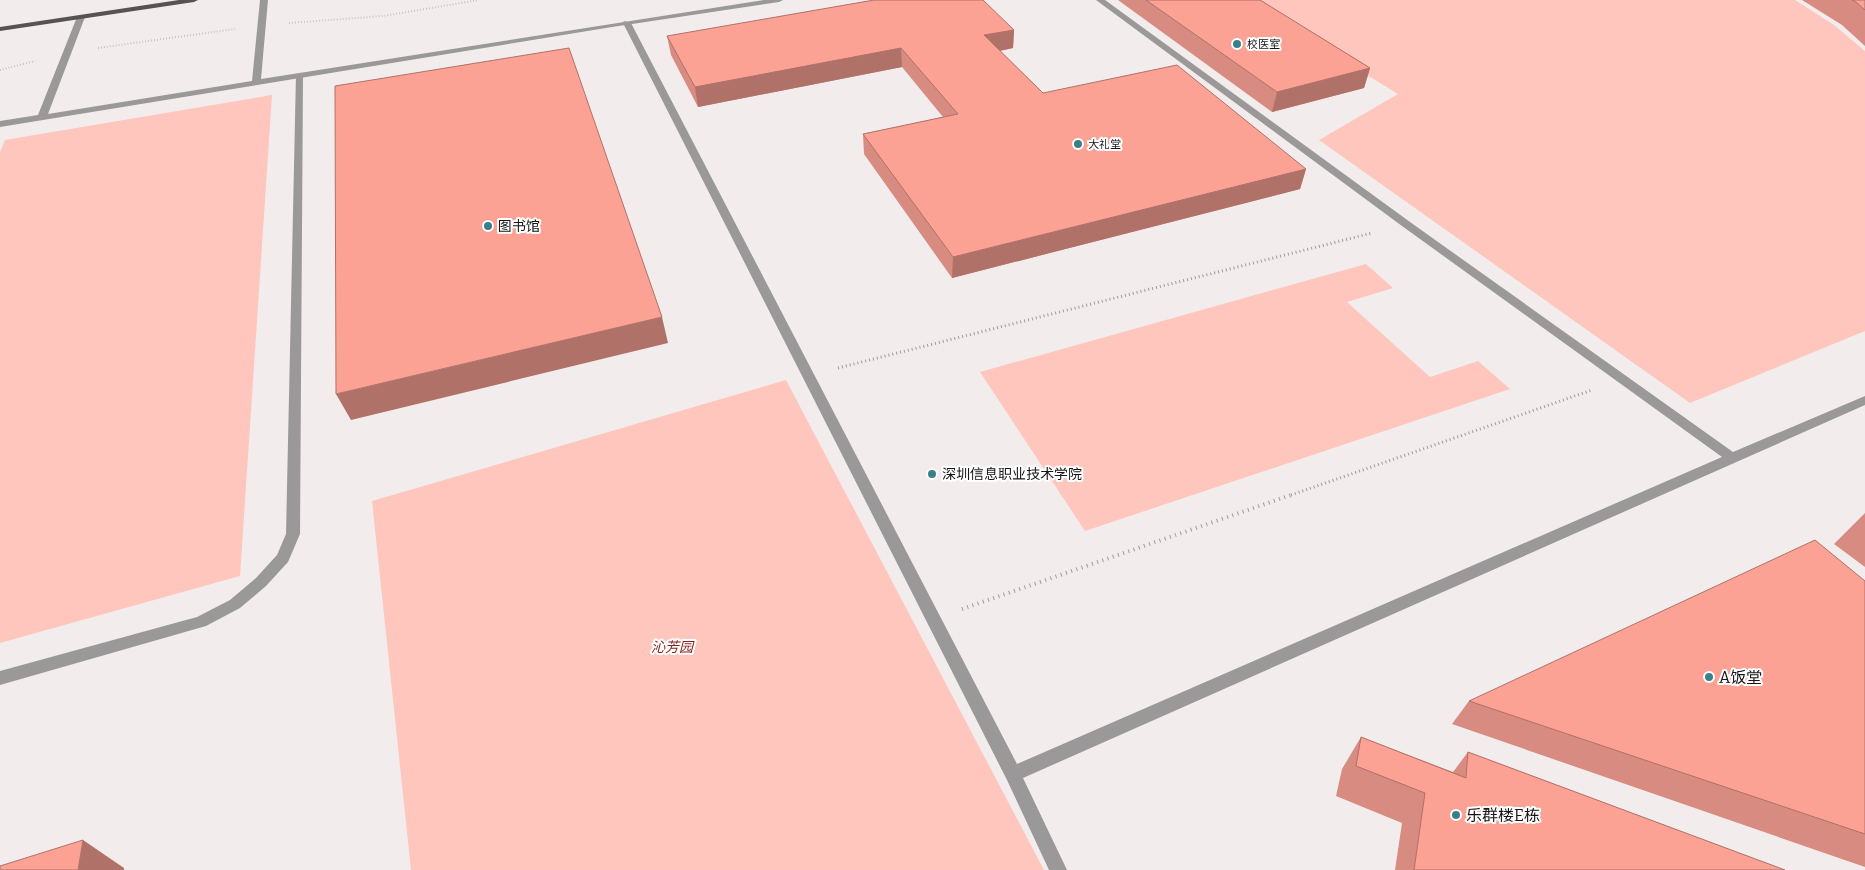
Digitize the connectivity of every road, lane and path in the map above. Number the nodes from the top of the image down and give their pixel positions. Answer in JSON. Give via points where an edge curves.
{"nodes":[{"id":1,"x":194,"y":0,"type":"edge"},
{"id":2,"x":264,"y":0,"type":"edge"},
{"id":3,"x":779,"y":0,"type":"edge"},
{"id":4,"x":1100,"y":0,"type":"edge"},
{"id":5,"x":81,"y":17,"type":"junction"},
{"id":6,"x":627,"y":22,"type":"junction"},
{"id":7,"x":0,"y":29,"type":"edge"},
{"id":8,"x":298,"y":76,"type":"junction"},
{"id":9,"x":256,"y":83,"type":"junction"},
{"id":10,"x":42,"y":117,"type":"junction"},
{"id":11,"x":0,"y":124,"type":"edge"},
{"id":12,"x":1406,"y":224,"type":"junction"},
{"id":13,"x":808,"y":376,"type":"junction"},
{"id":14,"x":1624,"y":379,"type":"junction"},
{"id":15,"x":1865,"y":400,"type":"edge"},
{"id":16,"x":1732,"y":458,"type":"junction"},
{"id":17,"x":933,"y":619,"type":"junction"},
{"id":18,"x":0,"y":678,"type":"edge"},
{"id":19,"x":1013,"y":774,"type":"junction"},
{"id":20,"x":1058,"y":870,"type":"edge"}],
"edges":[{"from":1,"to":5,"type":"main road"},
{"from":2,"to":9,"type":"street"},
{"from":3,"to":6,"type":"street"},
{"from":4,"to":12,"type":"street"},
{"from":5,"to":7,"type":"main road"},
{"from":5,"to":10,"type":"street"},
{"from":6,"to":8,"type":"street"},
{"from":6,"to":13,"type":"street"},
{"from":8,"to":9,"type":"street"},
{"from":8,"to":18,"type":"street","via":[[293,534],[283,558],[262,582],[235,604],[201,622]]},
{"from":9,"to":10,"type":"street"},
{"from":10,"to":11,"type":"street"},
{"from":12,"to":13,"type":"path"},
{"from":12,"to":14,"type":"street"},
{"from":13,"to":17,"type":"street"},
{"from":14,"to":16,"type":"street"},
{"from":14,"to":17,"type":"path"},
{"from":15,"to":16,"type":"street"},
{"from":16,"to":19,"type":"street"},
{"from":17,"to":19,"type":"street"},
{"from":19,"to":20,"type":"street"}]}
